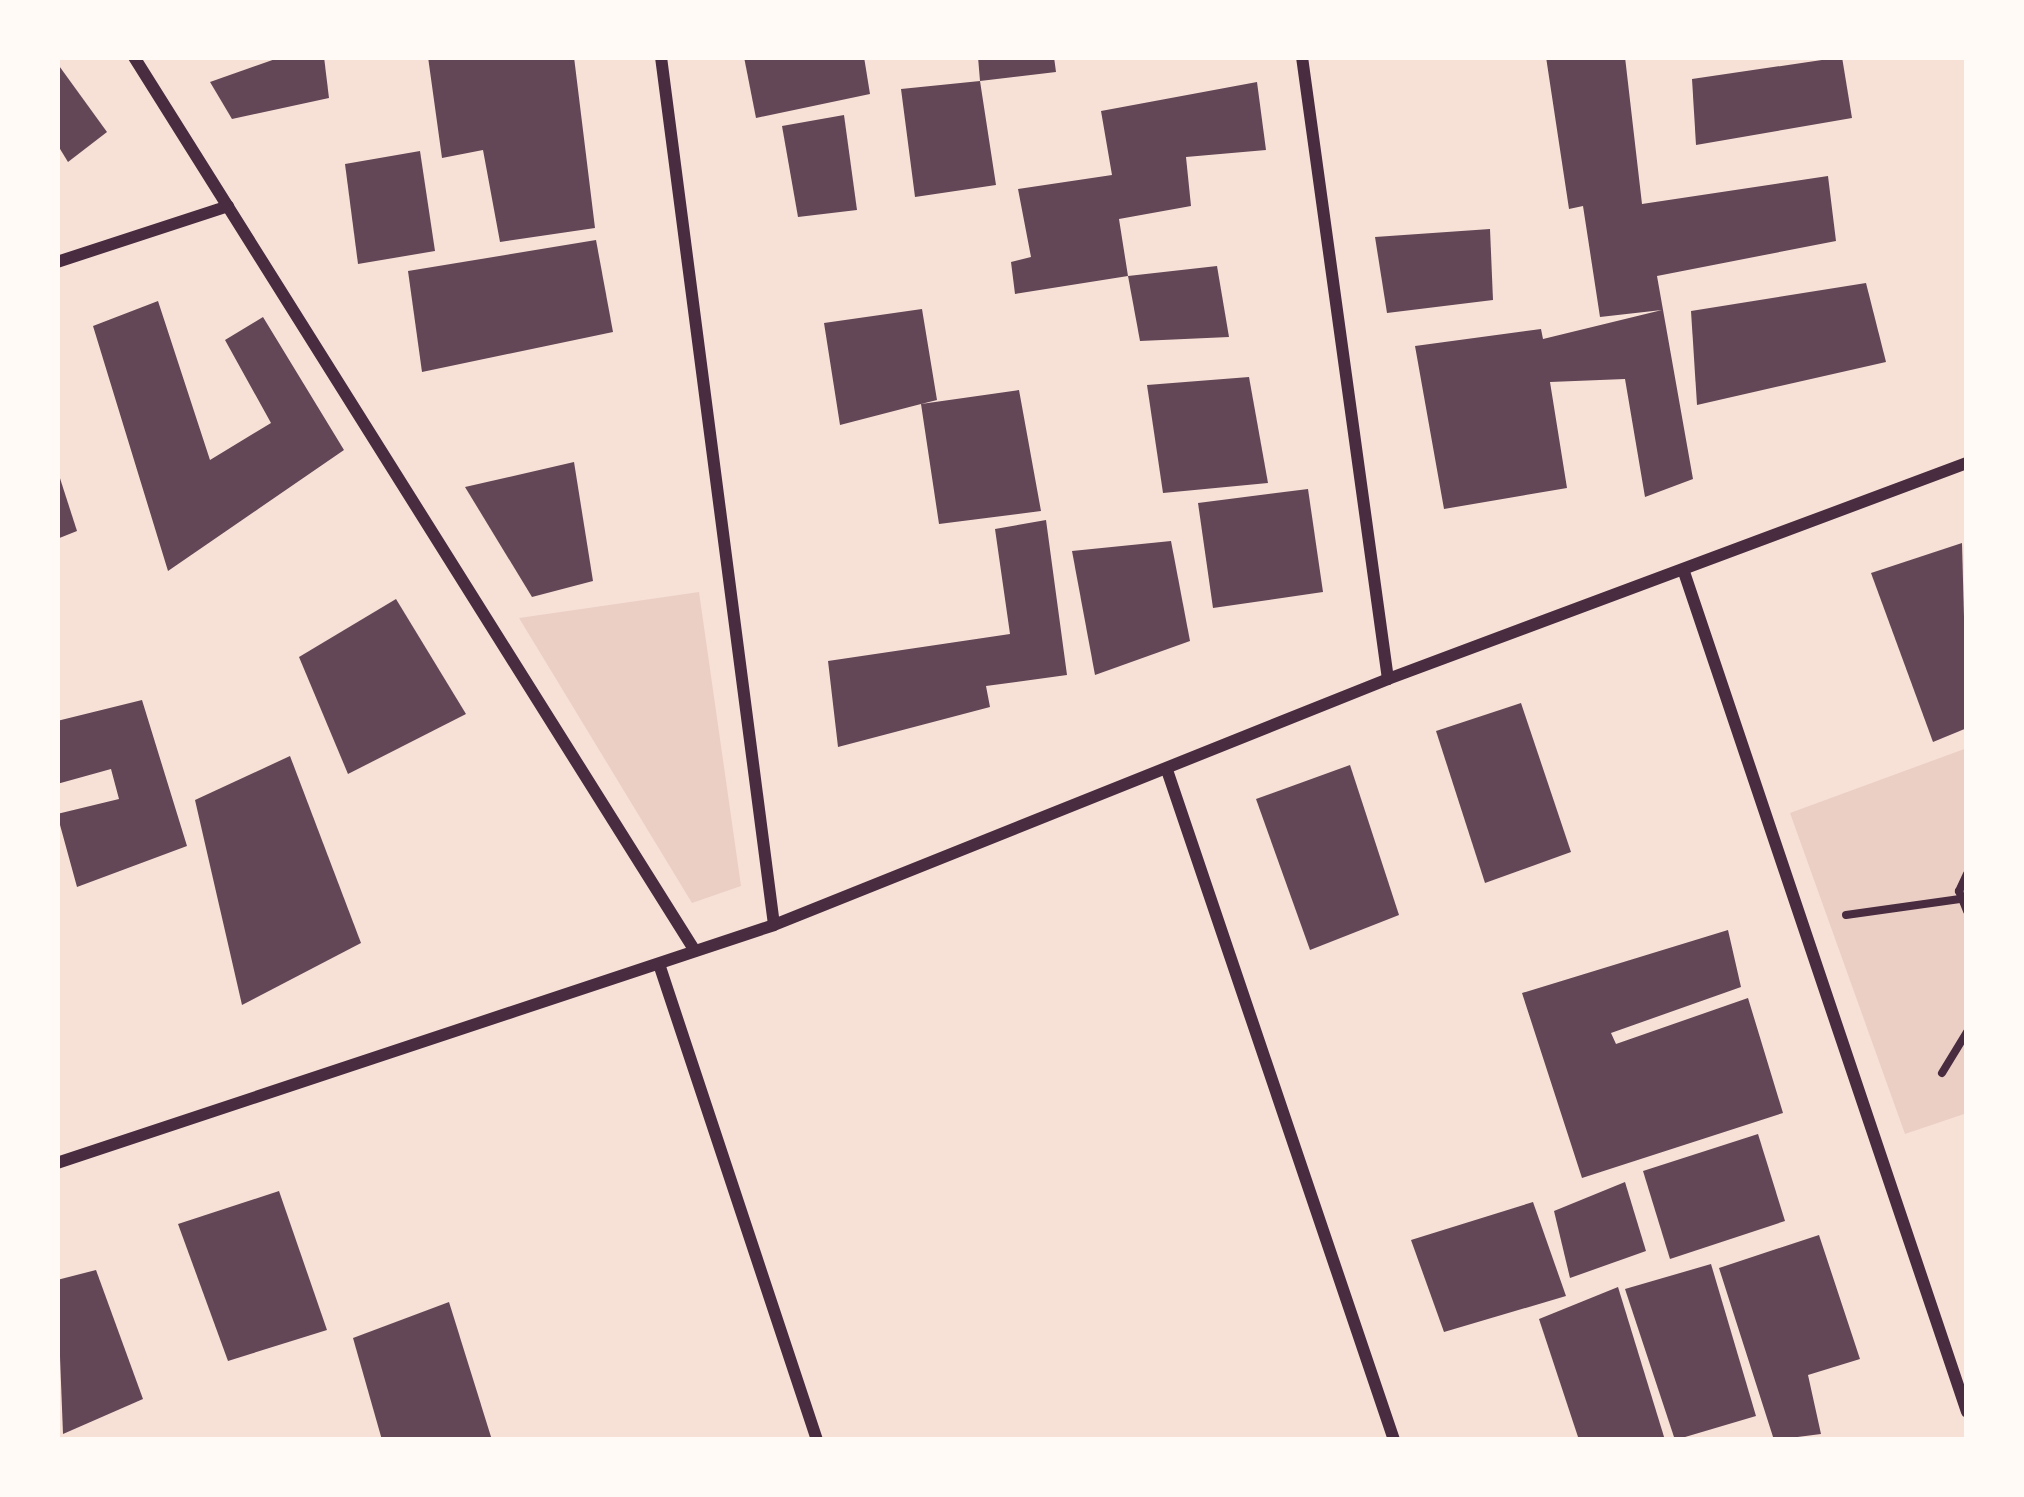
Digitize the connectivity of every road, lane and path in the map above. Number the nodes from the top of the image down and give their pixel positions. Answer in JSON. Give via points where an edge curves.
{"nodes":[{"id":1,"x":134,"y":57,"type":"edge"},
{"id":2,"x":661,"y":57,"type":"edge"},
{"id":3,"x":1302,"y":57,"type":"edge"},
{"id":4,"x":228,"y":206,"type":"junction"},
{"id":5,"x":57,"y":262,"type":"edge"},
{"id":6,"x":1967,"y":463,"type":"edge"},
{"id":7,"x":1684,"y":572,"type":"junction"},
{"id":8,"x":1388,"y":679,"type":"junction"},
{"id":9,"x":1168,"y":773,"type":"junction"},
{"id":10,"x":1967,"y":874,"type":"edge"},
{"id":11,"x":1960,"y":899,"type":"junction"},
{"id":12,"x":1967,"y":911,"type":"edge"},
{"id":13,"x":1846,"y":915,"type":"dead end"},
{"id":14,"x":774,"y":925,"type":"junction"},
{"id":15,"x":695,"y":951,"type":"junction"},
{"id":16,"x":659,"y":964,"type":"junction"},
{"id":17,"x":1967,"y":1032,"type":"edge"},
{"id":18,"x":1942,"y":1073,"type":"dead end"},
{"id":19,"x":57,"y":1163,"type":"edge"},
{"id":20,"x":1964,"y":1395,"type":"edge"},
{"id":21,"x":1967,"y":1412,"type":"edge"},
{"id":22,"x":818,"y":1440,"type":"edge"},
{"id":23,"x":1394,"y":1440,"type":"edge"}],
"edges":[{"from":1,"to":4,"type":"street"},
{"from":2,"to":14,"type":"street"},
{"from":3,"to":8,"type":"street"},
{"from":4,"to":5,"type":"street"},
{"from":4,"to":15,"type":"street"},
{"from":6,"to":7,"type":"street"},
{"from":7,"to":8,"type":"street"},
{"from":7,"to":20,"type":"street"},
{"from":8,"to":9,"type":"street"},
{"from":9,"to":14,"type":"street"},
{"from":9,"to":23,"type":"street"},
{"from":10,"to":11,"type":"path"},
{"from":11,"to":12,"type":"path"},
{"from":11,"to":13,"type":"path"},
{"from":14,"to":15,"type":"street"},
{"from":15,"to":16,"type":"street"},
{"from":16,"to":19,"type":"street"},
{"from":16,"to":22,"type":"street"},
{"from":17,"to":18,"type":"path"},
{"from":20,"to":21,"type":"street"}]}
